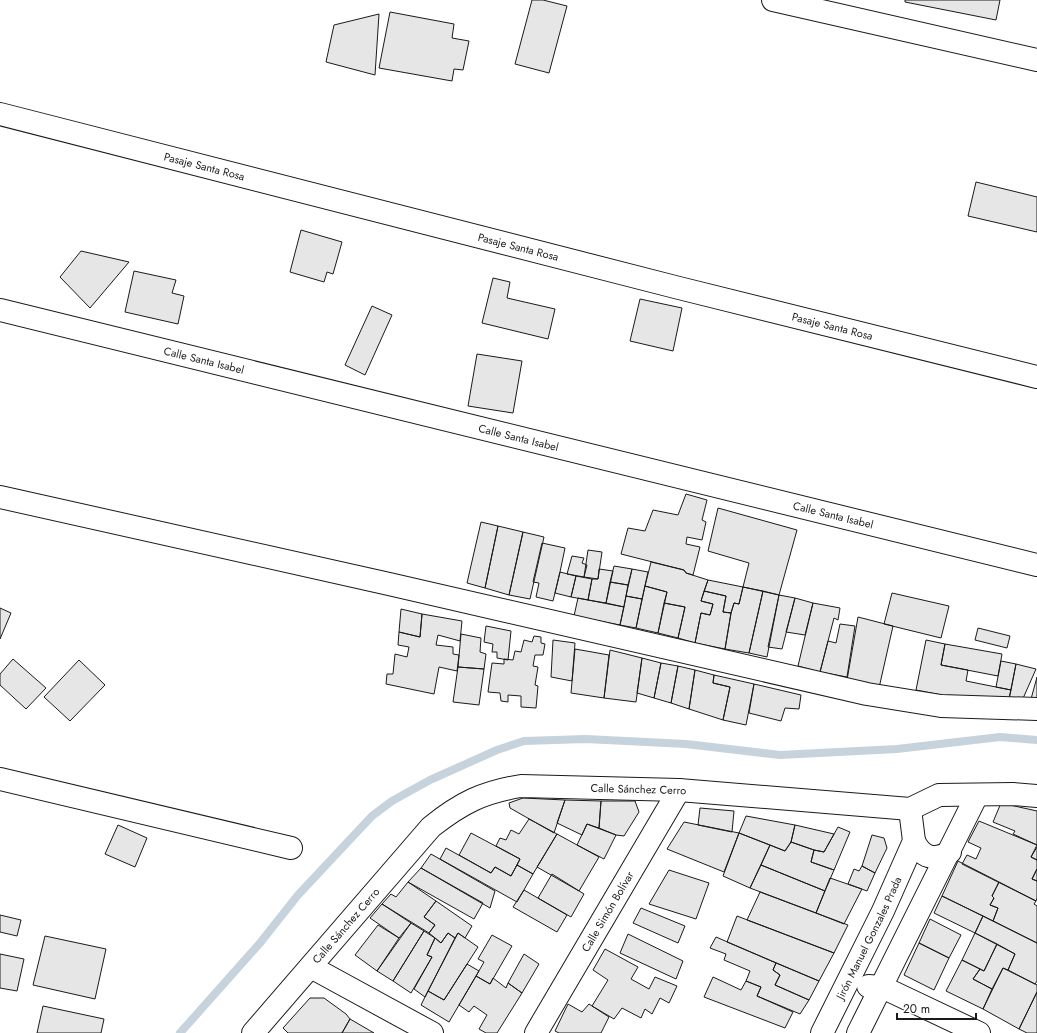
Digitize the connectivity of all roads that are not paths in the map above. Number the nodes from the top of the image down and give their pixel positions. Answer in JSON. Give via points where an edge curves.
{"nodes":[{"id":1,"x":772,"y":0,"type":"edge"},
{"id":2,"x":1037,"y":60,"type":"edge"},
{"id":3,"x":0,"y":114,"type":"edge"},
{"id":4,"x":0,"y":310,"type":"edge"},
{"id":5,"x":1037,"y":378,"type":"edge"},
{"id":6,"x":0,"y":497,"type":"edge"},
{"id":7,"x":1037,"y":565,"type":"edge"},
{"id":8,"x":1037,"y":709,"type":"edge"},
{"id":9,"x":0,"y":779,"type":"edge"},
{"id":10,"x":679,"y":790,"type":"junction"},
{"id":11,"x":977,"y":795,"type":"junction"},
{"id":12,"x":1037,"y":796,"type":"edge"},
{"id":13,"x":910,"y":809,"type":"junction"},
{"id":14,"x":914,"y":841,"type":"junction"},
{"id":15,"x":291,"y":848,"type":"dead end"},
{"id":16,"x":950,"y":852,"type":"junction"},
{"id":17,"x":311,"y":967,"type":"junction"},
{"id":18,"x":847,"y":984,"type":"junction"},
{"id":19,"x":882,"y":987,"type":"junction"},
{"id":20,"x":253,"y":1033,"type":"edge"},
{"id":21,"x":432,"y":1033,"type":"edge"},
{"id":22,"x":536,"y":1033,"type":"edge"},
{"id":23,"x":822,"y":1033,"type":"edge"},
{"id":24,"x":858,"y":1033,"type":"edge"},
{"id":25,"x":979,"y":1033,"type":"edge"}],
"edges":[{"from":1,"to":2,"type":"street"},
{"from":3,"to":5,"type":"street","name":"Pasaje Santa Rosa"},
{"from":4,"to":7,"type":"street","name":"Calle Santa Isabel"},
{"from":6,"to":8,"type":"street","via":[[867,694],[941,706]]},
{"from":9,"to":15,"type":"street"},
{"from":10,"to":13,"type":"street","name":"Calle Sánchez Cerro"},
{"from":10,"to":17,"type":"street","name":"Calle Sánchez Cerro","via":[[521,786],[501,789],[464,803],[427,832]]},
{"from":10,"to":22,"type":"street","name":"Calle Simón Bolívar"},
{"from":11,"to":12,"type":"street"},
{"from":11,"to":13,"type":"street","via":[[939,795]]},
{"from":11,"to":16,"type":"street"},
{"from":13,"to":14,"type":"street"},
{"from":14,"to":16,"type":"street","via":[[917,848],[930,857],[943,856]]},
{"from":14,"to":18,"type":"street","name":"Jirón Manuel Gonzales Prada"},
{"from":16,"to":19,"type":"street"},
{"from":17,"to":20,"type":"street","name":"Calle Sánchez Cerro"},
{"from":17,"to":21,"type":"street"},
{"from":18,"to":19,"type":"street"},
{"from":18,"to":23,"type":"street","name":"Jirón Manuel Gonzales Prada"},
{"from":19,"to":24,"type":"street"},
{"from":19,"to":25,"type":"street"}]}
